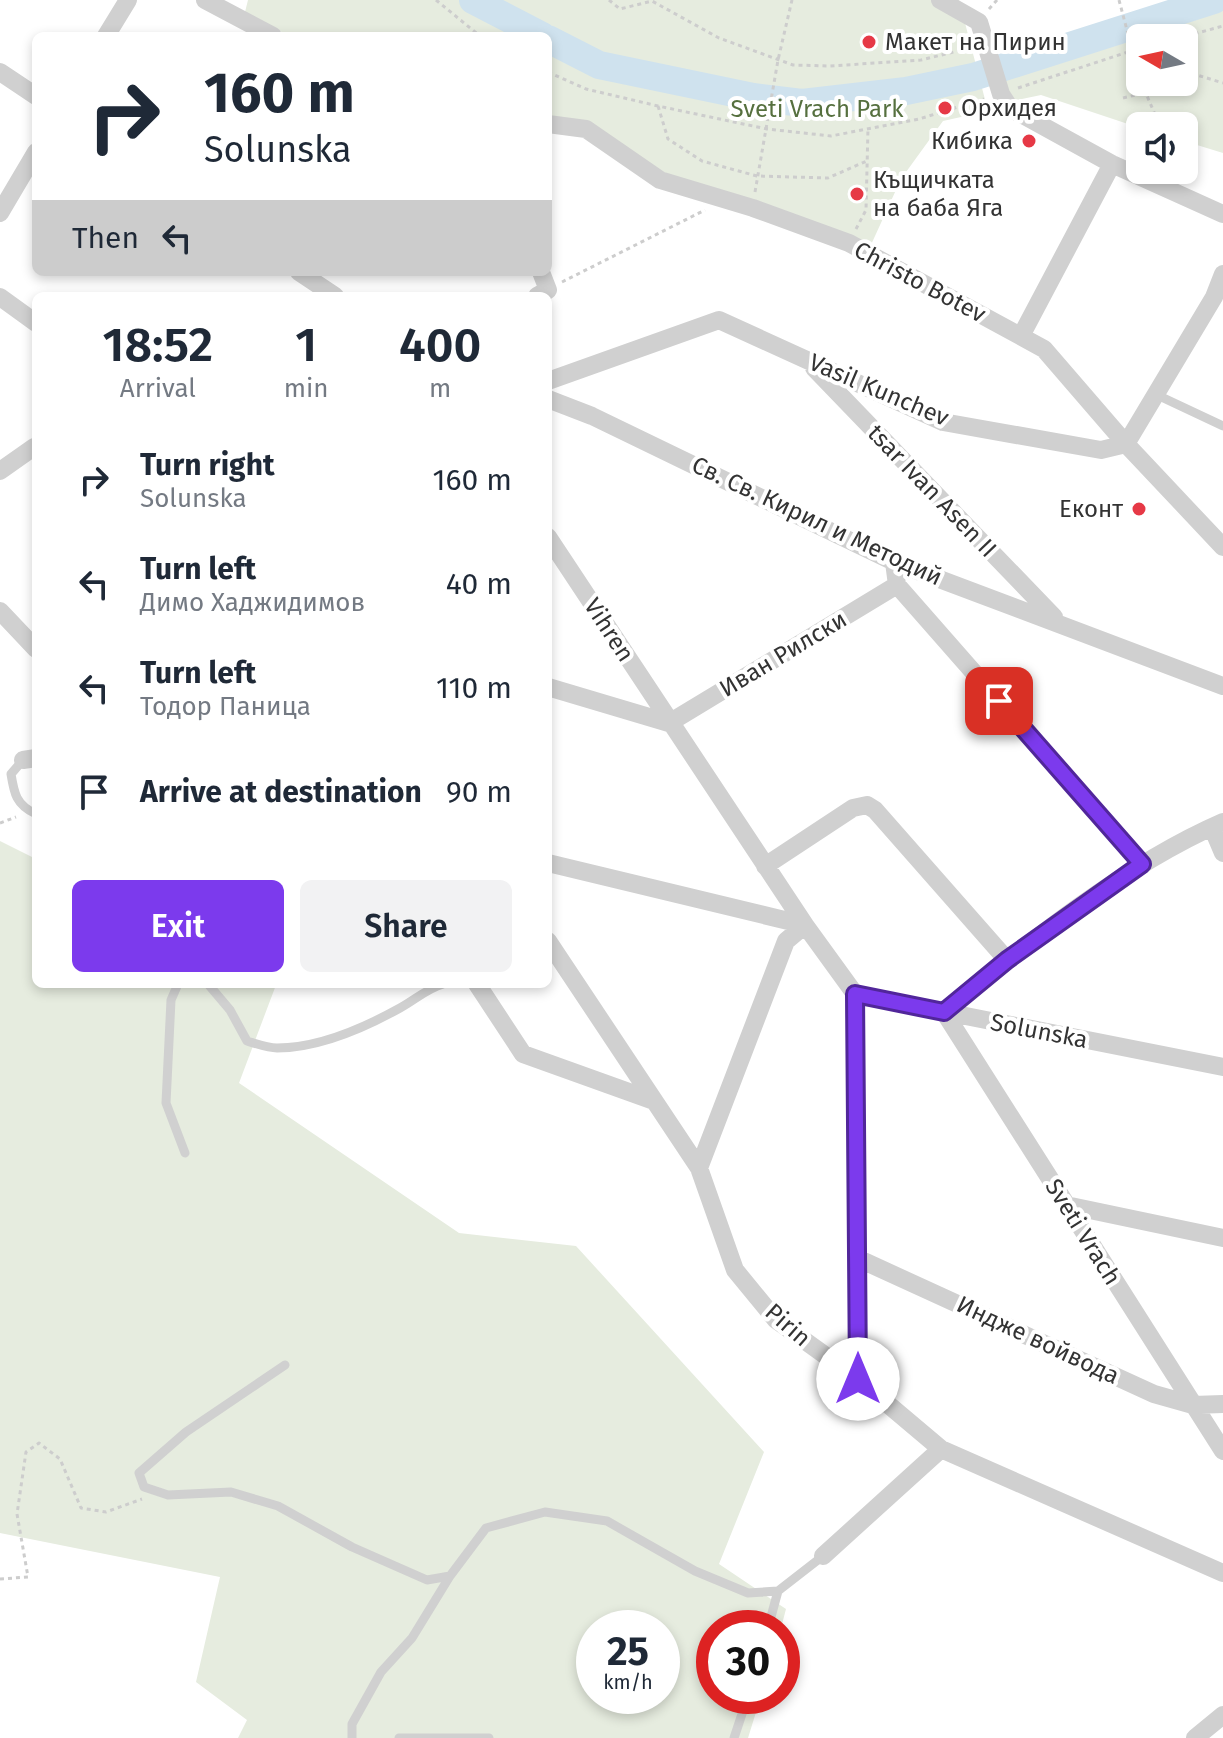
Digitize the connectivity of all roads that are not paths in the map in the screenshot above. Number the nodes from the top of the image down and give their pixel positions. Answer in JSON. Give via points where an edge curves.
{"nodes":[{"id":1,"x":128,"y":0,"type":"edge"},
{"id":2,"x":205,"y":0,"type":"edge"},
{"id":3,"x":940,"y":0,"type":"edge"},
{"id":4,"x":108,"y":32,"type":"edge"},
{"id":5,"x":265,"y":32,"type":"edge"},
{"id":6,"x":0,"y":72,"type":"edge"},
{"id":7,"x":32,"y":93,"type":"edge"},
{"id":8,"x":552,"y":125,"type":"edge"},
{"id":9,"x":32,"y":159,"type":"edge"},
{"id":10,"x":1112,"y":164,"type":"junction"},
{"id":11,"x":0,"y":213,"type":"edge"},
{"id":12,"x":1223,"y":214,"type":"edge"},
{"id":13,"x":1223,"y":274,"type":"edge"},
{"id":14,"x":305,"y":276,"type":"edge"},
{"id":15,"x":329,"y":292,"type":"edge"},
{"id":16,"x":0,"y":297,"type":"edge"},
{"id":17,"x":1218,"y":299,"type":"edge"},
{"id":18,"x":32,"y":320,"type":"edge"},
{"id":19,"x":1021,"y":336,"type":"junction"},
{"id":20,"x":805,"y":359,"type":"junction"},
{"id":21,"x":552,"y":380,"type":"edge"},
{"id":22,"x":1155,"y":394,"type":"junction"},
{"id":23,"x":552,"y":401,"type":"edge"},
{"id":24,"x":1223,"y":426,"type":"edge"},
{"id":25,"x":1126,"y":444,"type":"junction"},
{"id":26,"x":32,"y":448,"type":"edge"},
{"id":27,"x":0,"y":471,"type":"edge"},
{"id":28,"x":552,"y":543,"type":"edge"},
{"id":29,"x":1223,"y":547,"type":"edge"},
{"id":30,"x":894,"y":562,"type":"junction"},
{"id":31,"x":897,"y":585,"type":"junction"},
{"id":32,"x":0,"y":611,"type":"edge"},
{"id":33,"x":1059,"y":622,"type":"junction"},
{"id":34,"x":32,"y":645,"type":"edge"},
{"id":35,"x":1223,"y":686,"type":"edge"},
{"id":36,"x":552,"y":688,"type":"edge"},
{"id":37,"x":669,"y":723,"type":"junction"},
{"id":38,"x":29,"y":759,"type":"edge"},
{"id":39,"x":32,"y":811,"type":"edge"},
{"id":40,"x":1218,"y":825,"type":"edge"},
{"id":41,"x":1223,"y":853,"type":"edge"},
{"id":42,"x":552,"y":864,"type":"edge"},
{"id":43,"x":1142,"y":864,"type":"junction"},
{"id":44,"x":765,"y":866,"type":"junction"},
{"id":45,"x":805,"y":925,"type":"junction"},
{"id":46,"x":552,"y":948,"type":"edge"},
{"id":47,"x":1007,"y":960,"type":"junction"},
{"id":48,"x":176,"y":988,"type":"edge"},
{"id":49,"x":211,"y":988,"type":"edge"},
{"id":50,"x":429,"y":988,"type":"edge"},
{"id":51,"x":479,"y":988,"type":"edge"},
{"id":52,"x":855,"y":994,"type":"junction"},
{"id":53,"x":944,"y":1012,"type":"junction"},
{"id":54,"x":1223,"y":1067,"type":"edge"},
{"id":55,"x":654,"y":1101,"type":"junction"},
{"id":56,"x":185,"y":1153,"type":"dead end"},
{"id":57,"x":699,"y":1168,"type":"junction"},
{"id":58,"x":1066,"y":1205,"type":"junction"},
{"id":59,"x":1223,"y":1238,"type":"edge"},
{"id":60,"x":857,"y":1258,"type":"junction"},
{"id":61,"x":285,"y":1365,"type":"dead end"},
{"id":62,"x":858,"y":1379,"type":"junction"},
{"id":63,"x":1223,"y":1404,"type":"edge"},
{"id":64,"x":1193,"y":1405,"type":"junction"},
{"id":65,"x":941,"y":1449,"type":"junction"},
{"id":66,"x":1223,"y":1451,"type":"edge"},
{"id":67,"x":823,"y":1556,"type":"joint"},
{"id":68,"x":1223,"y":1573,"type":"edge"},
{"id":69,"x":450,"y":1576,"type":"junction"},
{"id":70,"x":778,"y":1591,"type":"junction"},
{"id":71,"x":773,"y":1610,"type":"edge"},
{"id":72,"x":742,"y":1714,"type":"edge"},
{"id":73,"x":1223,"y":1715,"type":"edge"},
{"id":74,"x":352,"y":1738,"type":"edge"},
{"id":75,"x":399,"y":1738,"type":"edge"},
{"id":76,"x":489,"y":1738,"type":"edge"},
{"id":77,"x":734,"y":1738,"type":"edge"},
{"id":78,"x":1195,"y":1738,"type":"edge"}],
"edges":[{"from":1,"to":4,"type":"street"},
{"from":2,"to":5,"type":"street"},
{"from":3,"to":10,"type":"street","via":[[979,22],[1010,108]]},
{"from":6,"to":7,"type":"street"},
{"from":8,"to":19,"type":"street","name":"Christo Botev","via":[[586,129],[660,180],[849,243]]},
{"from":9,"to":11,"type":"street"},
{"from":10,"to":12,"type":"street"},
{"from":10,"to":19,"type":"street"},
{"from":13,"to":17,"type":"street"},
{"from":14,"to":15,"type":"street"},
{"from":16,"to":18,"type":"street"},
{"from":17,"to":22,"type":"street"},
{"from":19,"to":25,"type":"street","name":"Christo Botev","via":[[1044,349]]},
{"from":20,"to":21,"type":"street","name":"Vasil Kunchev","via":[[719,320]]},
{"from":20,"to":25,"type":"street","name":"Vasil Kunchev","via":[[943,422],[1101,450]]},
{"from":20,"to":33,"type":"street","name":"tsar Ivan Asen II"},
{"from":22,"to":24,"type":"lane"},
{"from":22,"to":25,"type":"street"},
{"from":23,"to":30,"type":"street","name":"Св. Св. Кирил и Методий"},
{"from":25,"to":29,"type":"street","name":"Christo Botev"},
{"from":26,"to":27,"type":"street"},
{"from":28,"to":37,"type":"street","name":"Vihren"},
{"from":30,"to":31,"type":"street"},
{"from":30,"to":33,"type":"street","name":"Св. Св. Кирил и Методий"},
{"from":31,"to":37,"type":"street","name":"Иван Рилски"},
{"from":31,"to":43,"type":"street"},
{"from":32,"to":34,"type":"street"},
{"from":33,"to":35,"type":"street","name":"Св. Св. Кирил и Методий"},
{"from":36,"to":37,"type":"street"},
{"from":37,"to":44,"type":"street","name":"Vihren"},
{"from":38,"to":39,"type":"lane","via":[[11,774],[14,796]]},
{"from":40,"to":41,"type":"street"},
{"from":40,"to":43,"type":"street"},
{"from":42,"to":45,"type":"street"},
{"from":43,"to":47,"type":"street"},
{"from":44,"to":45,"type":"street","name":"Vihren"},
{"from":44,"to":47,"type":"street","via":[[853,808],[867,805]]},
{"from":45,"to":52,"type":"street","name":"Vihren"},
{"from":45,"to":57,"type":"street","via":[[786,941]]},
{"from":46,"to":55,"type":"street","name":"Pirin"},
{"from":47,"to":53,"type":"street"},
{"from":48,"to":56,"type":"lane","via":[[171,1000],[166,1103]]},
{"from":49,"to":50,"type":"lane","via":[[247,1041],[275,1048],[306,1045],[370,1023]]},
{"from":51,"to":55,"type":"street","via":[[523,1054]]},
{"from":52,"to":53,"type":"street","name":"Solunska"},
{"from":52,"to":60,"type":"street"},
{"from":53,"to":54,"type":"street","name":"Solunska"},
{"from":53,"to":58,"type":"street","name":"Sveti Vrach"},
{"from":55,"to":57,"type":"street","name":"Pirin"},
{"from":57,"to":62,"type":"street","name":"Pirin","via":[[735,1270],[776,1320]]},
{"from":58,"to":59,"type":"street"},
{"from":58,"to":64,"type":"street","name":"Sveti Vrach"},
{"from":60,"to":62,"type":"street"},
{"from":60,"to":64,"type":"street","name":"Индже войвода","via":[[1154,1394]]},
{"from":61,"to":69,"type":"lane","via":[[186,1432],[139,1473],[144,1487],[168,1495],[242,1495],[278,1506],[427,1580]]},
{"from":62,"to":65,"type":"street","name":"Pirin"},
{"from":63,"to":64,"type":"street","name":"Индже войвода"},
{"from":64,"to":66,"type":"street","name":"Sveti Vrach"},
{"from":65,"to":67,"type":"street"},
{"from":65,"to":68,"type":"street","name":"Pirin"},
{"from":67,"to":70,"type":"lane"},
{"from":69,"to":70,"type":"lane","via":[[486,1528],[545,1512],[607,1521],[695,1571],[748,1593]]},
{"from":69,"to":74,"type":"lane","via":[[412,1638],[381,1672],[352,1724]]},
{"from":70,"to":71,"type":"lane"},
{"from":72,"to":77,"type":"lane"},
{"from":73,"to":78,"type":"street"},
{"from":75,"to":76,"type":"lane"}]}
